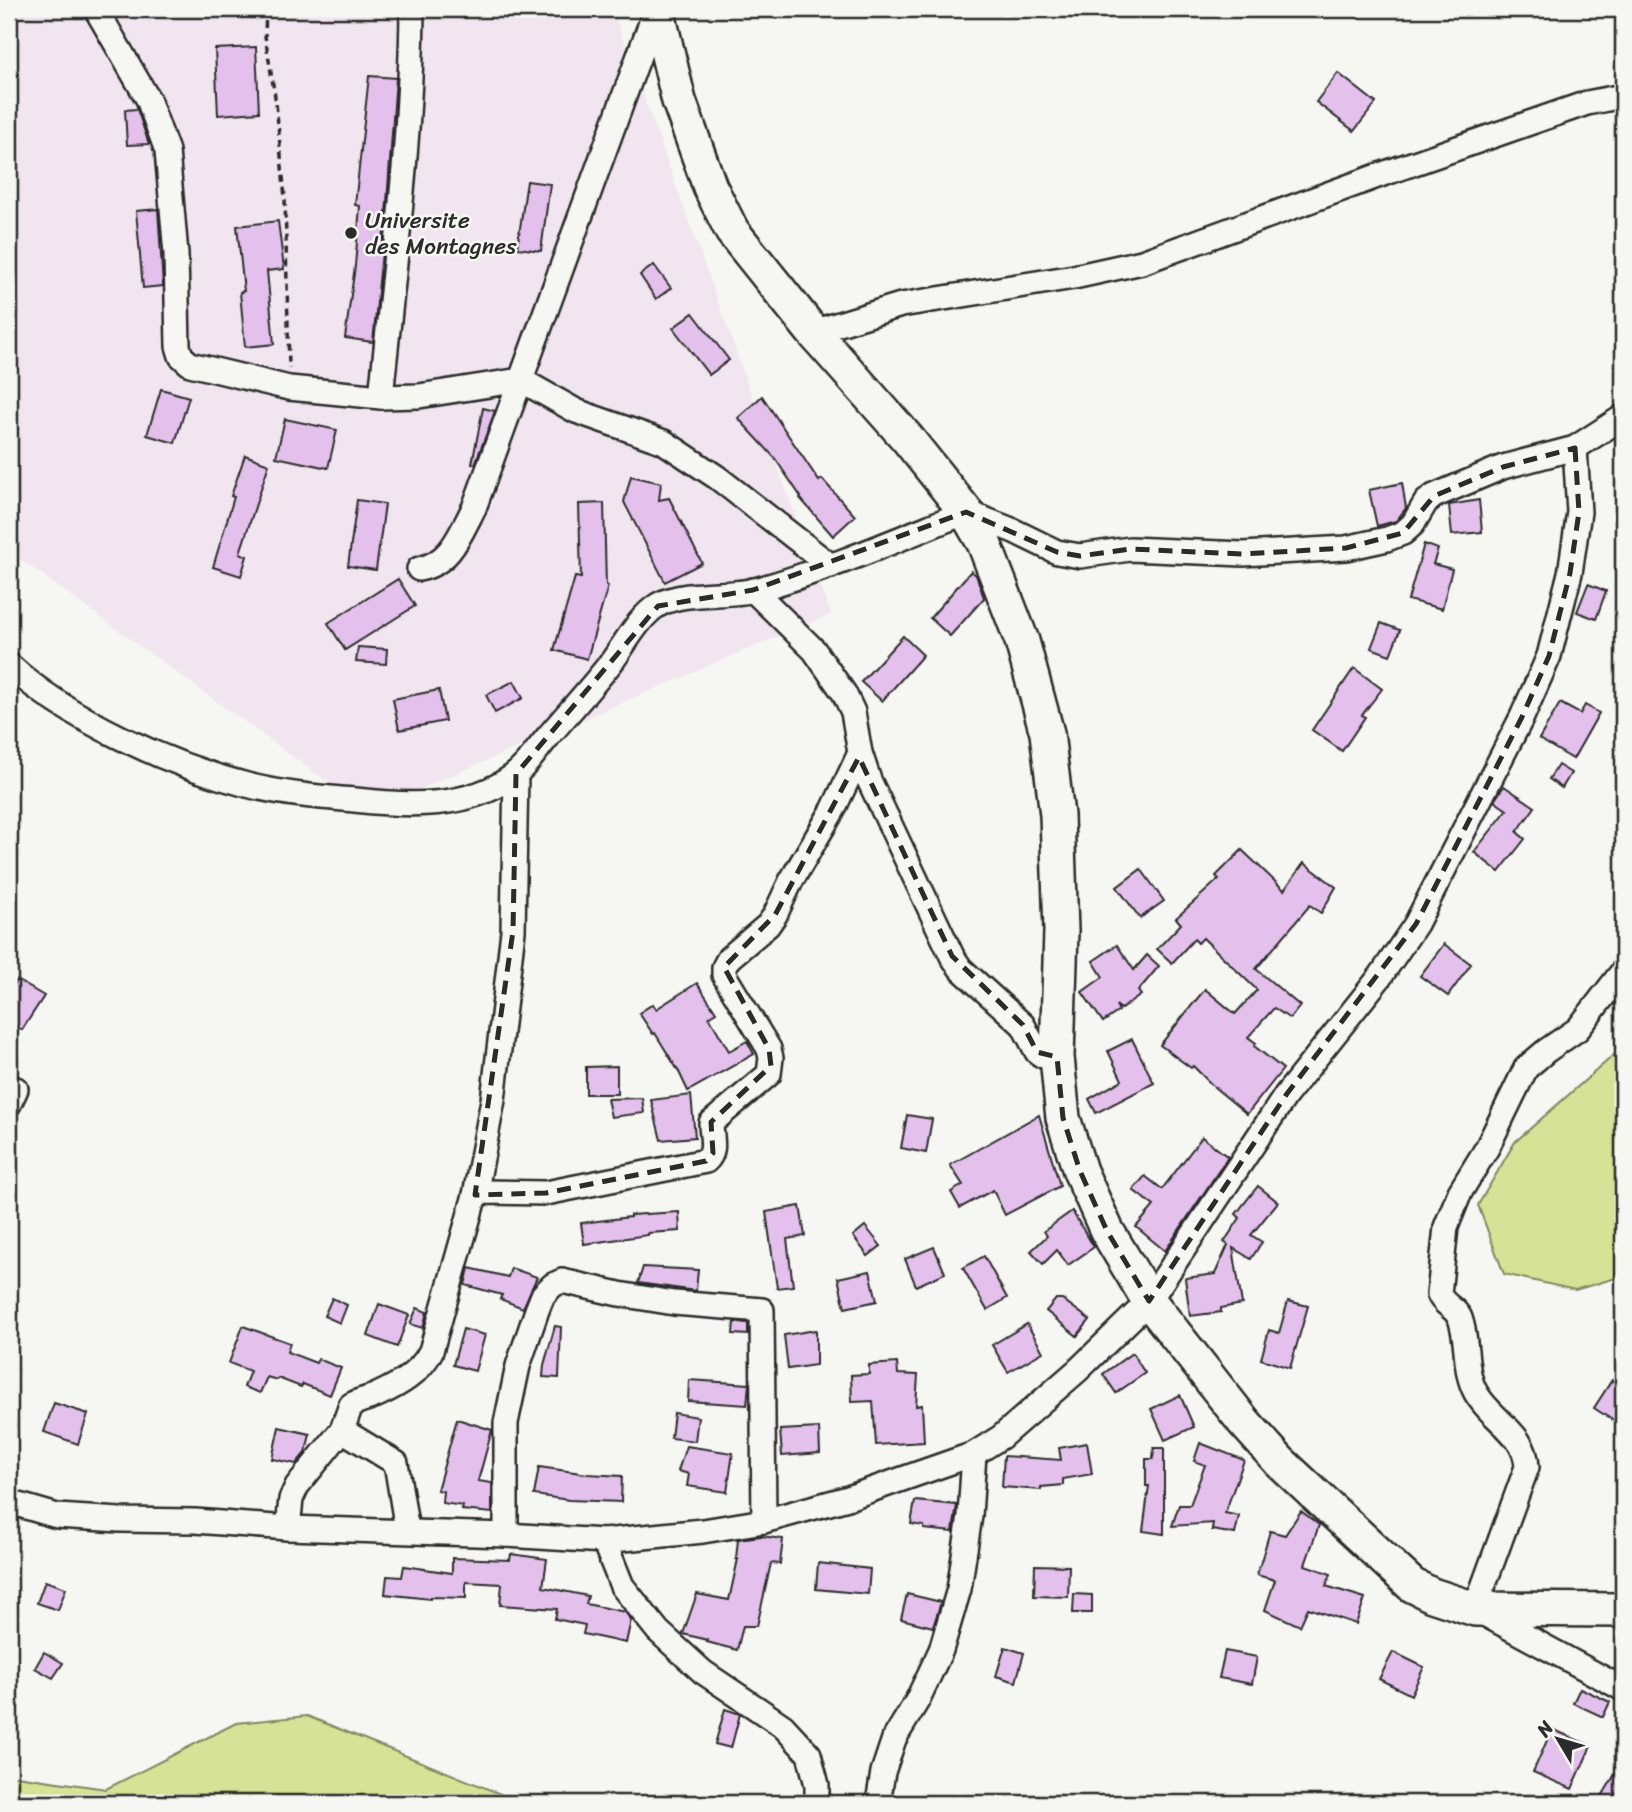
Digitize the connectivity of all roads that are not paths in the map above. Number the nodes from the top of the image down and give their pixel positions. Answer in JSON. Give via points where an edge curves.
{"nodes":[{"id":1,"x":96,"y":9,"type":"edge"},
{"id":2,"x":412,"y":9,"type":"edge"},
{"id":3,"x":657,"y":9,"type":"edge"},
{"id":4,"x":1623,"y":96,"type":"edge"},
{"id":5,"x":813,"y":332,"type":"junction"},
{"id":6,"x":522,"y":380,"type":"junction"},
{"id":7,"x":382,"y":397,"type":"junction"},
{"id":8,"x":1623,"y":417,"type":"edge"},
{"id":9,"x":1575,"y":448,"type":"junction"},
{"id":10,"x":966,"y":512,"type":"junction"},
{"id":11,"x":831,"y":566,"type":"junction"},
{"id":12,"x":419,"y":569,"type":"dead end"},
{"id":13,"x":752,"y":590,"type":"junction"},
{"id":14,"x":9,"y":665,"type":"edge"},
{"id":15,"x":860,"y":753,"type":"junction"},
{"id":16,"x":516,"y":774,"type":"junction"},
{"id":17,"x":1623,"y":971,"type":"edge"},
{"id":18,"x":1057,"y":1057,"type":"junction"},
{"id":19,"x":475,"y":1195,"type":"junction"},
{"id":20,"x":1149,"y":1301,"type":"junction"},
{"id":21,"x":342,"y":1430,"type":"junction"},
{"id":22,"x":974,"y":1454,"type":"junction"},
{"id":23,"x":9,"y":1502,"type":"edge"},
{"id":24,"x":764,"y":1521,"type":"junction"},
{"id":25,"x":288,"y":1528,"type":"junction"},
{"id":26,"x":407,"y":1530,"type":"junction"},
{"id":27,"x":506,"y":1535,"type":"junction"},
{"id":28,"x":604,"y":1541,"type":"junction"},
{"id":29,"x":1475,"y":1609,"type":"junction"},
{"id":30,"x":1623,"y":1610,"type":"edge"},
{"id":31,"x":1623,"y":1689,"type":"edge"},
{"id":32,"x":817,"y":1803,"type":"edge"},
{"id":33,"x":878,"y":1803,"type":"edge"}],
"edges":[{"from":1,"to":7,"type":"street","via":[[148,99],[167,151],[181,356],[190,364],[289,388]]},
{"from":2,"to":7,"type":"street"},
{"from":3,"to":5,"type":"street","via":[[679,101],[710,187],[732,231]]},
{"from":3,"to":6,"type":"street"},
{"from":4,"to":5,"type":"street","via":[[1574,108],[1142,261],[1074,277],[901,305]]},
{"from":5,"to":10,"type":"street"},
{"from":6,"to":7,"type":"street"},
{"from":6,"to":11,"type":"street","via":[[576,411],[664,442]]},
{"from":6,"to":12,"type":"street","via":[[474,508],[453,548],[432,566]]},
{"from":8,"to":9,"type":"street"},
{"from":9,"to":10,"type":"street","via":[[1503,467],[1434,496],[1403,533],[1346,548],[1243,554],[1130,549],[1080,556],[1057,552]]},
{"from":9,"to":20,"type":"street","via":[[1579,512],[1570,573],[1549,656],[1522,717],[1416,924],[1286,1095]]},
{"from":10,"to":11,"type":"street"},
{"from":10,"to":18,"type":"street","via":[[984,543],[1023,641],[1047,733],[1057,815],[1061,918]]},
{"from":11,"to":13,"type":"street"},
{"from":13,"to":15,"type":"street","via":[[814,650],[844,693],[853,712]]},
{"from":13,"to":16,"type":"street","via":[[658,606]]},
{"from":14,"to":16,"type":"street","via":[[81,717],[176,762],[248,785],[396,805],[456,800],[492,790]]},
{"from":15,"to":18,"type":"street","via":[[952,956],[1023,1025],[1037,1052]]},
{"from":15,"to":19,"type":"street","via":[[775,915],[724,967],[724,975],[769,1049],[771,1066],[769,1074],[711,1123],[710,1158],[547,1194]]},
{"from":16,"to":19,"type":"street","via":[[513,931],[493,1100]]},
{"from":17,"to":29,"type":"street","via":[[1578,1029],[1527,1068],[1446,1227],[1439,1294],[1460,1317],[1477,1395],[1517,1438],[1527,1467]]},
{"from":18,"to":20,"type":"street","via":[[1063,1118],[1080,1171],[1107,1231]]},
{"from":19,"to":21,"type":"street","via":[[424,1364],[416,1373],[351,1405]]},
{"from":20,"to":22,"type":"street","via":[[1078,1370],[1001,1437]]},
{"from":20,"to":29,"type":"street","via":[[1244,1422],[1372,1549],[1412,1585]]},
{"from":21,"to":25,"type":"street","via":[[298,1486],[291,1499]]},
{"from":21,"to":26,"type":"street","via":[[396,1463]]},
{"from":22,"to":24,"type":"street"},
{"from":22,"to":33,"type":"street","via":[[959,1589],[941,1650],[894,1739]]},
{"from":23,"to":25,"type":"street","via":[[57,1516]]},
{"from":24,"to":27,"type":"street","via":[[762,1310],[674,1303],[562,1281],[543,1295],[518,1366],[506,1423]]},
{"from":24,"to":28,"type":"street"},
{"from":25,"to":26,"type":"street"},
{"from":26,"to":27,"type":"street"},
{"from":27,"to":28,"type":"street"},
{"from":28,"to":32,"type":"street","via":[[622,1586],[658,1631],[703,1672],[783,1726],[809,1754]]},
{"from":29,"to":30,"type":"street"},
{"from":29,"to":31,"type":"street"}]}
